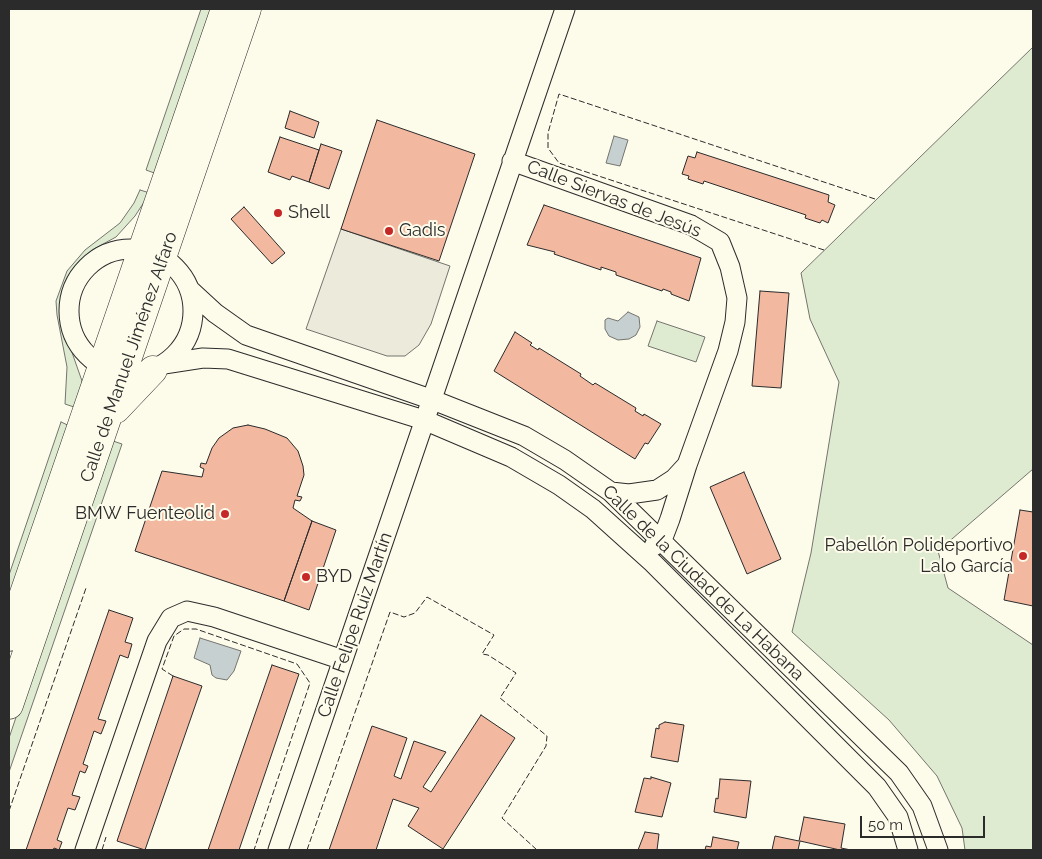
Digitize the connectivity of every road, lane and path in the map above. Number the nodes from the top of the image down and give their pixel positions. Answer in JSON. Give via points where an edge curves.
{"nodes":[{"id":1,"x":225,"y":9,"type":"edge"},
{"id":2,"x":248,"y":9,"type":"edge"},
{"id":3,"x":565,"y":9,"type":"edge"},
{"id":4,"x":512,"y":161,"type":"junction"},
{"id":5,"x":153,"y":252,"type":"junction"},
{"id":6,"x":190,"y":290,"type":"junction"},
{"id":7,"x":159,"y":367,"type":"junction"},
{"id":8,"x":113,"y":370,"type":"junction"},
{"id":9,"x":433,"y":400,"type":"junction"},
{"id":10,"x":107,"y":420,"type":"junction"},
{"id":11,"x":424,"y":420,"type":"junction"},
{"id":12,"x":687,"y":465,"type":"junction"},
{"id":13,"x":611,"y":492,"type":"junction"},
{"id":14,"x":670,"y":519,"type":"junction"},
{"id":15,"x":662,"y":540,"type":"junction"},
{"id":16,"x":643,"y":555,"type":"junction"},
{"id":17,"x":690,"y":568,"type":"junction"},
{"id":18,"x":9,"y":637,"type":"edge"},
{"id":19,"x":343,"y":660,"type":"junction"},
{"id":20,"x":9,"y":705,"type":"edge"},
{"id":21,"x":85,"y":850,"type":"edge"},
{"id":22,"x":278,"y":850,"type":"edge"},
{"id":23,"x":908,"y":850,"type":"edge"},
{"id":24,"x":938,"y":850,"type":"edge"}],
"edges":[{"from":1,"to":5,"type":"highway","name":"Calle de Manuel Jiménez Alfaro"},
{"from":2,"to":5,"type":"highway","name":"Calle de Manuel Jiménez Alfaro"},
{"from":3,"to":4,"type":"street","name":"Calle Felipe Ruiz Martín"},
{"from":4,"to":9,"type":"street","name":"Calle Felipe Ruiz Martín"},
{"from":4,"to":12,"type":"street","name":"Calle Siervas de Jesús","via":[[691,225],[720,242],[737,298],[735,322],[728,351]]},
{"from":5,"to":6,"type":"street","via":[[184,276]]},
{"from":5,"to":8,"type":"highway","name":"Calle de Manuel Jiménez Alfaro"},
{"from":5,"to":8,"type":"street","via":[[129,247],[104,254],[77,280],[72,291],[69,317],[76,341],[83,352]]},
{"from":6,"to":7,"type":"street","via":[[192,314],[189,331],[181,347]]},
{"from":6,"to":9,"type":"street","name":"Calle de la Ciudad de La Habana","via":[[246,336]]},
{"from":7,"to":8,"type":"street","name":"Calle de la Ciudad de La Habana"},
{"from":7,"to":10,"type":"highway"},
{"from":7,"to":11,"type":"street","name":"Calle de la Ciudad de La Habana","via":[[202,358],[228,359]]},
{"from":8,"to":10,"type":"highway","name":"Calle de Manuel Jiménez Alfaro"},
{"from":8,"to":18,"type":"highway","name":"Calle de Manuel Jiménez Alfaro"},
{"from":9,"to":11,"type":"street","name":"Calle Felipe Ruiz Martín"},
{"from":9,"to":13,"type":"street","name":"Calle de la Ciudad de La Habana","via":[[524,436]]},
{"from":10,"to":20,"type":"highway","name":"Calle de Manuel Jiménez Alfaro"},
{"from":11,"to":16,"type":"street","name":"Calle de la Ciudad de La Habana","via":[[512,457],[559,485],[593,509]]},
{"from":11,"to":19,"type":"street","name":"Calle Felipe Ruiz Martín"},
{"from":12,"to":13,"type":"street","name":"Calle Siervas de Jesús","via":[[674,480],[657,490],[629,494]]},
{"from":12,"to":14,"type":"street","name":"Calle Siervas de Jesús"},
{"from":13,"to":15,"type":"street","name":"Calle de la Ciudad de La Habana"},
{"from":14,"to":15,"type":"street","name":"Calle Siervas de Jesús"},
{"from":14,"to":17,"type":"street"},
{"from":15,"to":16,"type":"street"},
{"from":15,"to":17,"type":"street","name":"Calle de la Ciudad de La Habana"},
{"from":16,"to":23,"type":"street","name":"Calle de la Ciudad de La Habana","via":[[877,787],[898,817]]},
{"from":17,"to":24,"type":"street","name":"Calle de la Ciudad de La Habana","via":[[899,773],[922,806]]},
{"from":19,"to":21,"type":"street","via":[[214,617],[187,611],[172,618],[156,641]]},
{"from":19,"to":22,"type":"street","name":"Calle Felipe Ruiz Martín"}]}
